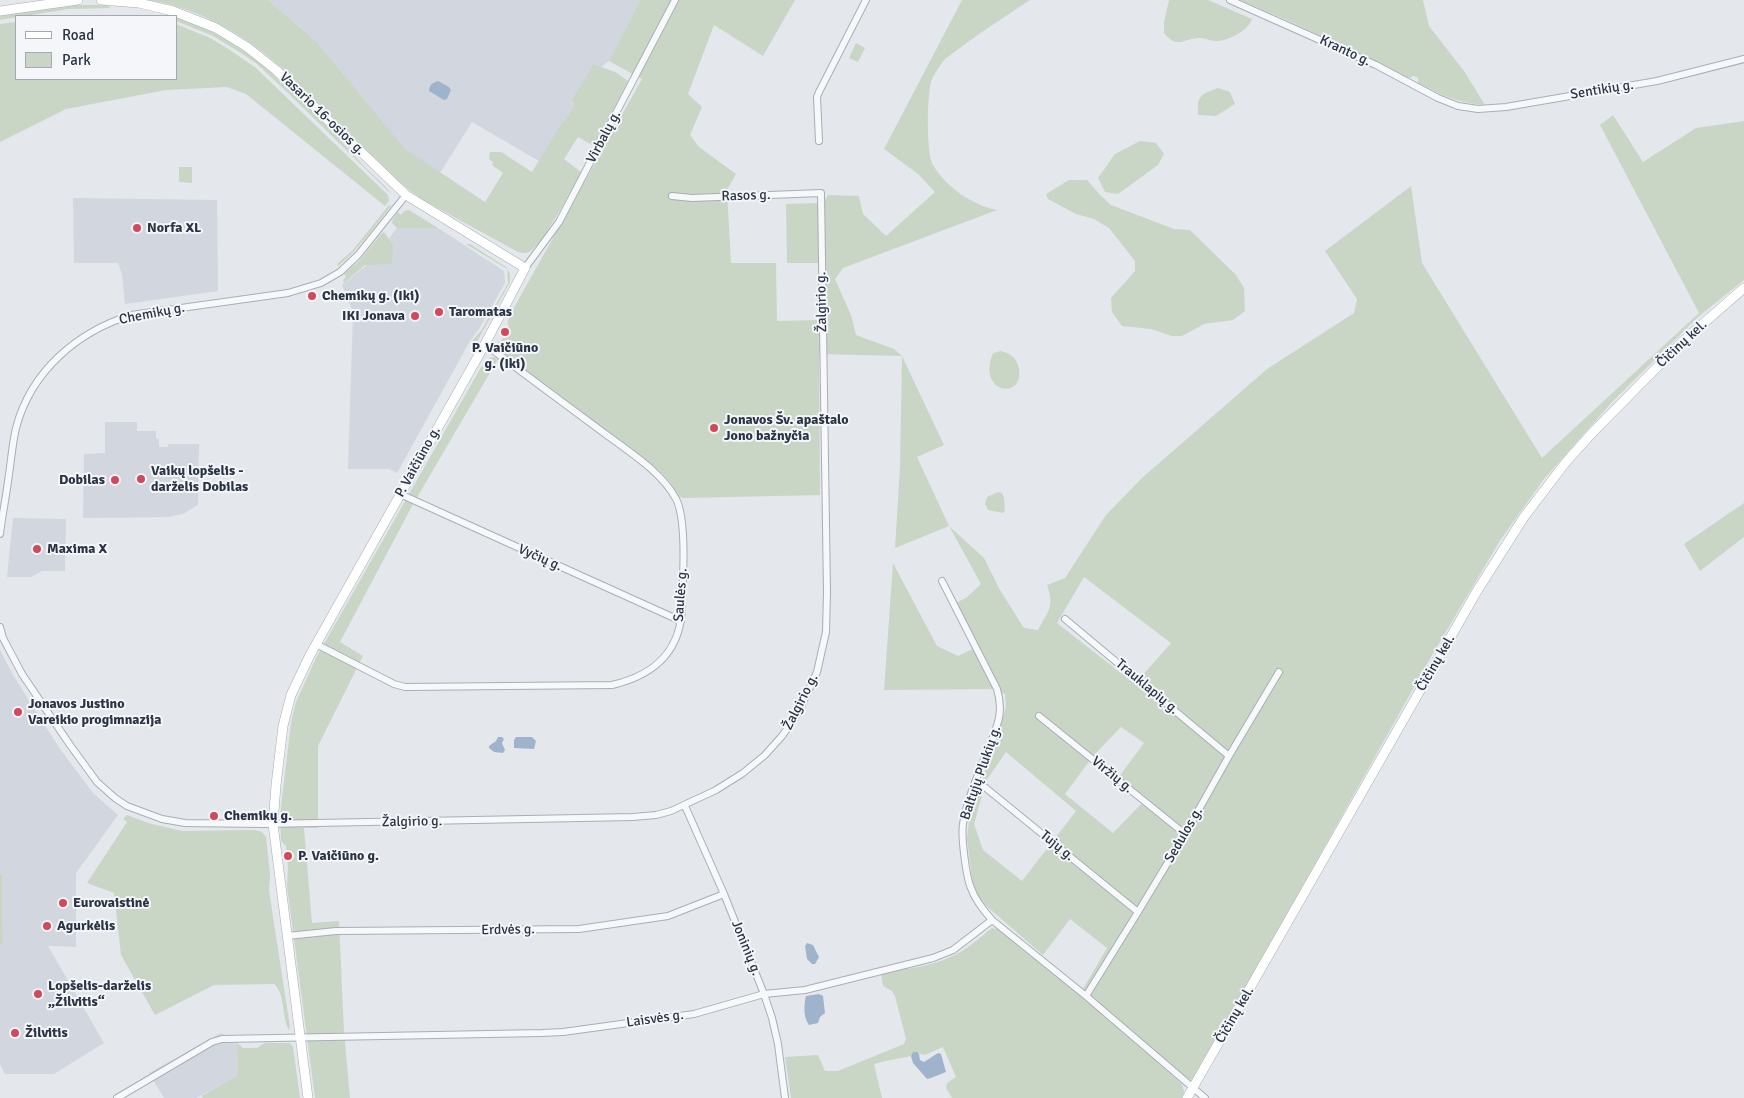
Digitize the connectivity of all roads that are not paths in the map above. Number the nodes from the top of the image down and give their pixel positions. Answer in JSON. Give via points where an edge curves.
{"nodes":[{"id":1,"x":78,"y":0,"type":"edge"},
{"id":2,"x":101,"y":0,"type":"edge"},
{"id":3,"x":676,"y":0,"type":"edge"},
{"id":4,"x":866,"y":0,"type":"edge"},
{"id":5,"x":1230,"y":0,"type":"edge"},
{"id":6,"x":0,"y":11,"type":"edge"},
{"id":7,"x":1744,"y":59,"type":"edge"},
{"id":8,"x":1458,"y":106,"type":"joint"},
{"id":9,"x":819,"y":141,"type":"dead end"},
{"id":10,"x":821,"y":193,"type":"joint"},
{"id":11,"x":406,"y":195,"type":"junction"},
{"id":12,"x":672,"y":196,"type":"dead end"},
{"id":13,"x":525,"y":268,"type":"junction"},
{"id":14,"x":1744,"y":288,"type":"edge"},
{"id":15,"x":485,"y":344,"type":"junction"},
{"id":16,"x":400,"y":494,"type":"junction"},
{"id":17,"x":0,"y":534,"type":"edge"},
{"id":18,"x":942,"y":581,"type":"dead end"},
{"id":19,"x":1065,"y":619,"type":"dead end"},
{"id":20,"x":681,"y":621,"type":"junction"},
{"id":21,"x":0,"y":627,"type":"edge"},
{"id":22,"x":316,"y":644,"type":"junction"},
{"id":23,"x":1280,"y":672,"type":"dead end"},
{"id":24,"x":1039,"y":716,"type":"dead end"},
{"id":25,"x":1229,"y":756,"type":"junction"},
{"id":26,"x":976,"y":780,"type":"junction"},
{"id":27,"x":685,"y":806,"type":"junction"},
{"id":28,"x":273,"y":824,"type":"junction"},
{"id":29,"x":1185,"y":834,"type":"junction"},
{"id":30,"x":724,"y":894,"type":"junction"},
{"id":31,"x":1138,"y":912,"type":"junction"},
{"id":32,"x":992,"y":920,"type":"junction"},
{"id":33,"x":287,"y":936,"type":"junction"},
{"id":34,"x":764,"y":994,"type":"junction"},
{"id":35,"x":1086,"y":996,"type":"junction"},
{"id":36,"x":301,"y":1036,"type":"junction"},
{"id":37,"x":1193,"y":1087,"type":"junction"},
{"id":38,"x":117,"y":1098,"type":"edge"},
{"id":39,"x":308,"y":1098,"type":"edge"},
{"id":40,"x":785,"y":1098,"type":"edge"},
{"id":41,"x":1187,"y":1098,"type":"edge"},
{"id":42,"x":1205,"y":1098,"type":"edge"}],
"edges":[{"from":1,"to":6,"type":"main road"},
{"from":2,"to":11,"type":"main road","name":"Vasario 16-osios g.","via":[[139,3],[173,11],[216,28],[247,47],[276,70]]},
{"from":3,"to":13,"type":"street","name":"Virbalų g.","via":[[559,222]]},
{"from":4,"to":9,"type":"street","via":[[818,92]]},
{"from":5,"to":8,"type":"street","name":"Kranto g.","via":[[1376,65]]},
{"from":7,"to":8,"type":"street","name":"Sentikių g.","via":[[1657,80],[1506,107],[1478,110]]},
{"from":10,"to":12,"type":"street","name":"Rasos g."},
{"from":10,"to":27,"type":"street","name":"Žalgirio g.","via":[[826,632],[817,672],[798,713],[782,736],[766,755],[743,773]]},
{"from":11,"to":13,"type":"main road","name":"Vasario 16-osios g."},
{"from":11,"to":17,"type":"street","name":"Chemikų g.","via":[[358,255],[322,283],[288,293],[131,315],[93,330],[63,352],[41,376],[22,412],[13,444]]},
{"from":13,"to":15,"type":"main road","name":"P. Vaičiūno g."},
{"from":14,"to":37,"type":"main road","name":"Čičinų kel.","via":[[1682,342],[1592,433],[1524,517],[1477,591]]},
{"from":15,"to":16,"type":"main road","name":"P. Vaičiūno g."},
{"from":15,"to":20,"type":"street","name":"Saulės g.","via":[[655,471],[676,499],[682,524]]},
{"from":16,"to":20,"type":"street","name":"Vyčių g."},
{"from":16,"to":22,"type":"main road","name":"P. Vaičiūno g."},
{"from":18,"to":26,"type":"street","name":"Baltųjų Plukių g.","via":[[1001,701],[999,719]]},
{"from":19,"to":25,"type":"street","name":"Trauklapių g."},
{"from":20,"to":22,"type":"street","name":"Saulės g.","via":[[669,653],[659,663],[645,674],[612,685],[405,687]]},
{"from":21,"to":28,"type":"street","via":[[13,658],[41,703],[90,773],[115,798],[145,814],[173,822]]},
{"from":22,"to":28,"type":"main road","name":"P. Vaičiūno g.","via":[[287,710]]},
{"from":23,"to":25,"type":"street","name":"Sedulos g."},
{"from":24,"to":29,"type":"street","name":"Viržių g."},
{"from":25,"to":29,"type":"street","name":"Sedulos g."},
{"from":26,"to":31,"type":"street","name":"Tujų g."},
{"from":26,"to":32,"type":"street","name":"Baltųjų Plukių g.","via":[[963,824],[963,837],[970,888]]},
{"from":27,"to":28,"type":"street","name":"Žalgirio g.","via":[[656,815],[633,817]]},
{"from":27,"to":30,"type":"street","name":"Joninių g."},
{"from":28,"to":33,"type":"main road","name":"P. Vaičiūno g."},
{"from":29,"to":31,"type":"street","name":"Sedulos g."},
{"from":30,"to":33,"type":"street","name":"Erdvės g.","via":[[668,916],[578,929],[336,931]]},
{"from":30,"to":34,"type":"street","name":"Joninių g."},
{"from":31,"to":35,"type":"street","name":"Sedulos g."},
{"from":32,"to":34,"type":"street","name":"Laisvės g.","via":[[953,950],[933,958],[805,990]]},
{"from":32,"to":35,"type":"street","name":"Baltųjų Plukių g."},
{"from":33,"to":36,"type":"main road","name":"P. Vaičiūno g."},
{"from":34,"to":36,"type":"street","name":"Laisvės g.","via":[[694,1014],[563,1032]]},
{"from":34,"to":40,"type":"street","name":"Joninių g.","via":[[778,1044]]},
{"from":35,"to":37,"type":"street","name":"Baltųjų Plukių g."},
{"from":36,"to":38,"type":"street","name":"Laisvės g.","via":[[212,1042]]},
{"from":36,"to":39,"type":"main road","name":"P. Vaičiūno g."},
{"from":37,"to":41,"type":"main road","name":"Čičinų kel."},
{"from":37,"to":42,"type":"street","name":"Baltųjų Plukių g."}]}
